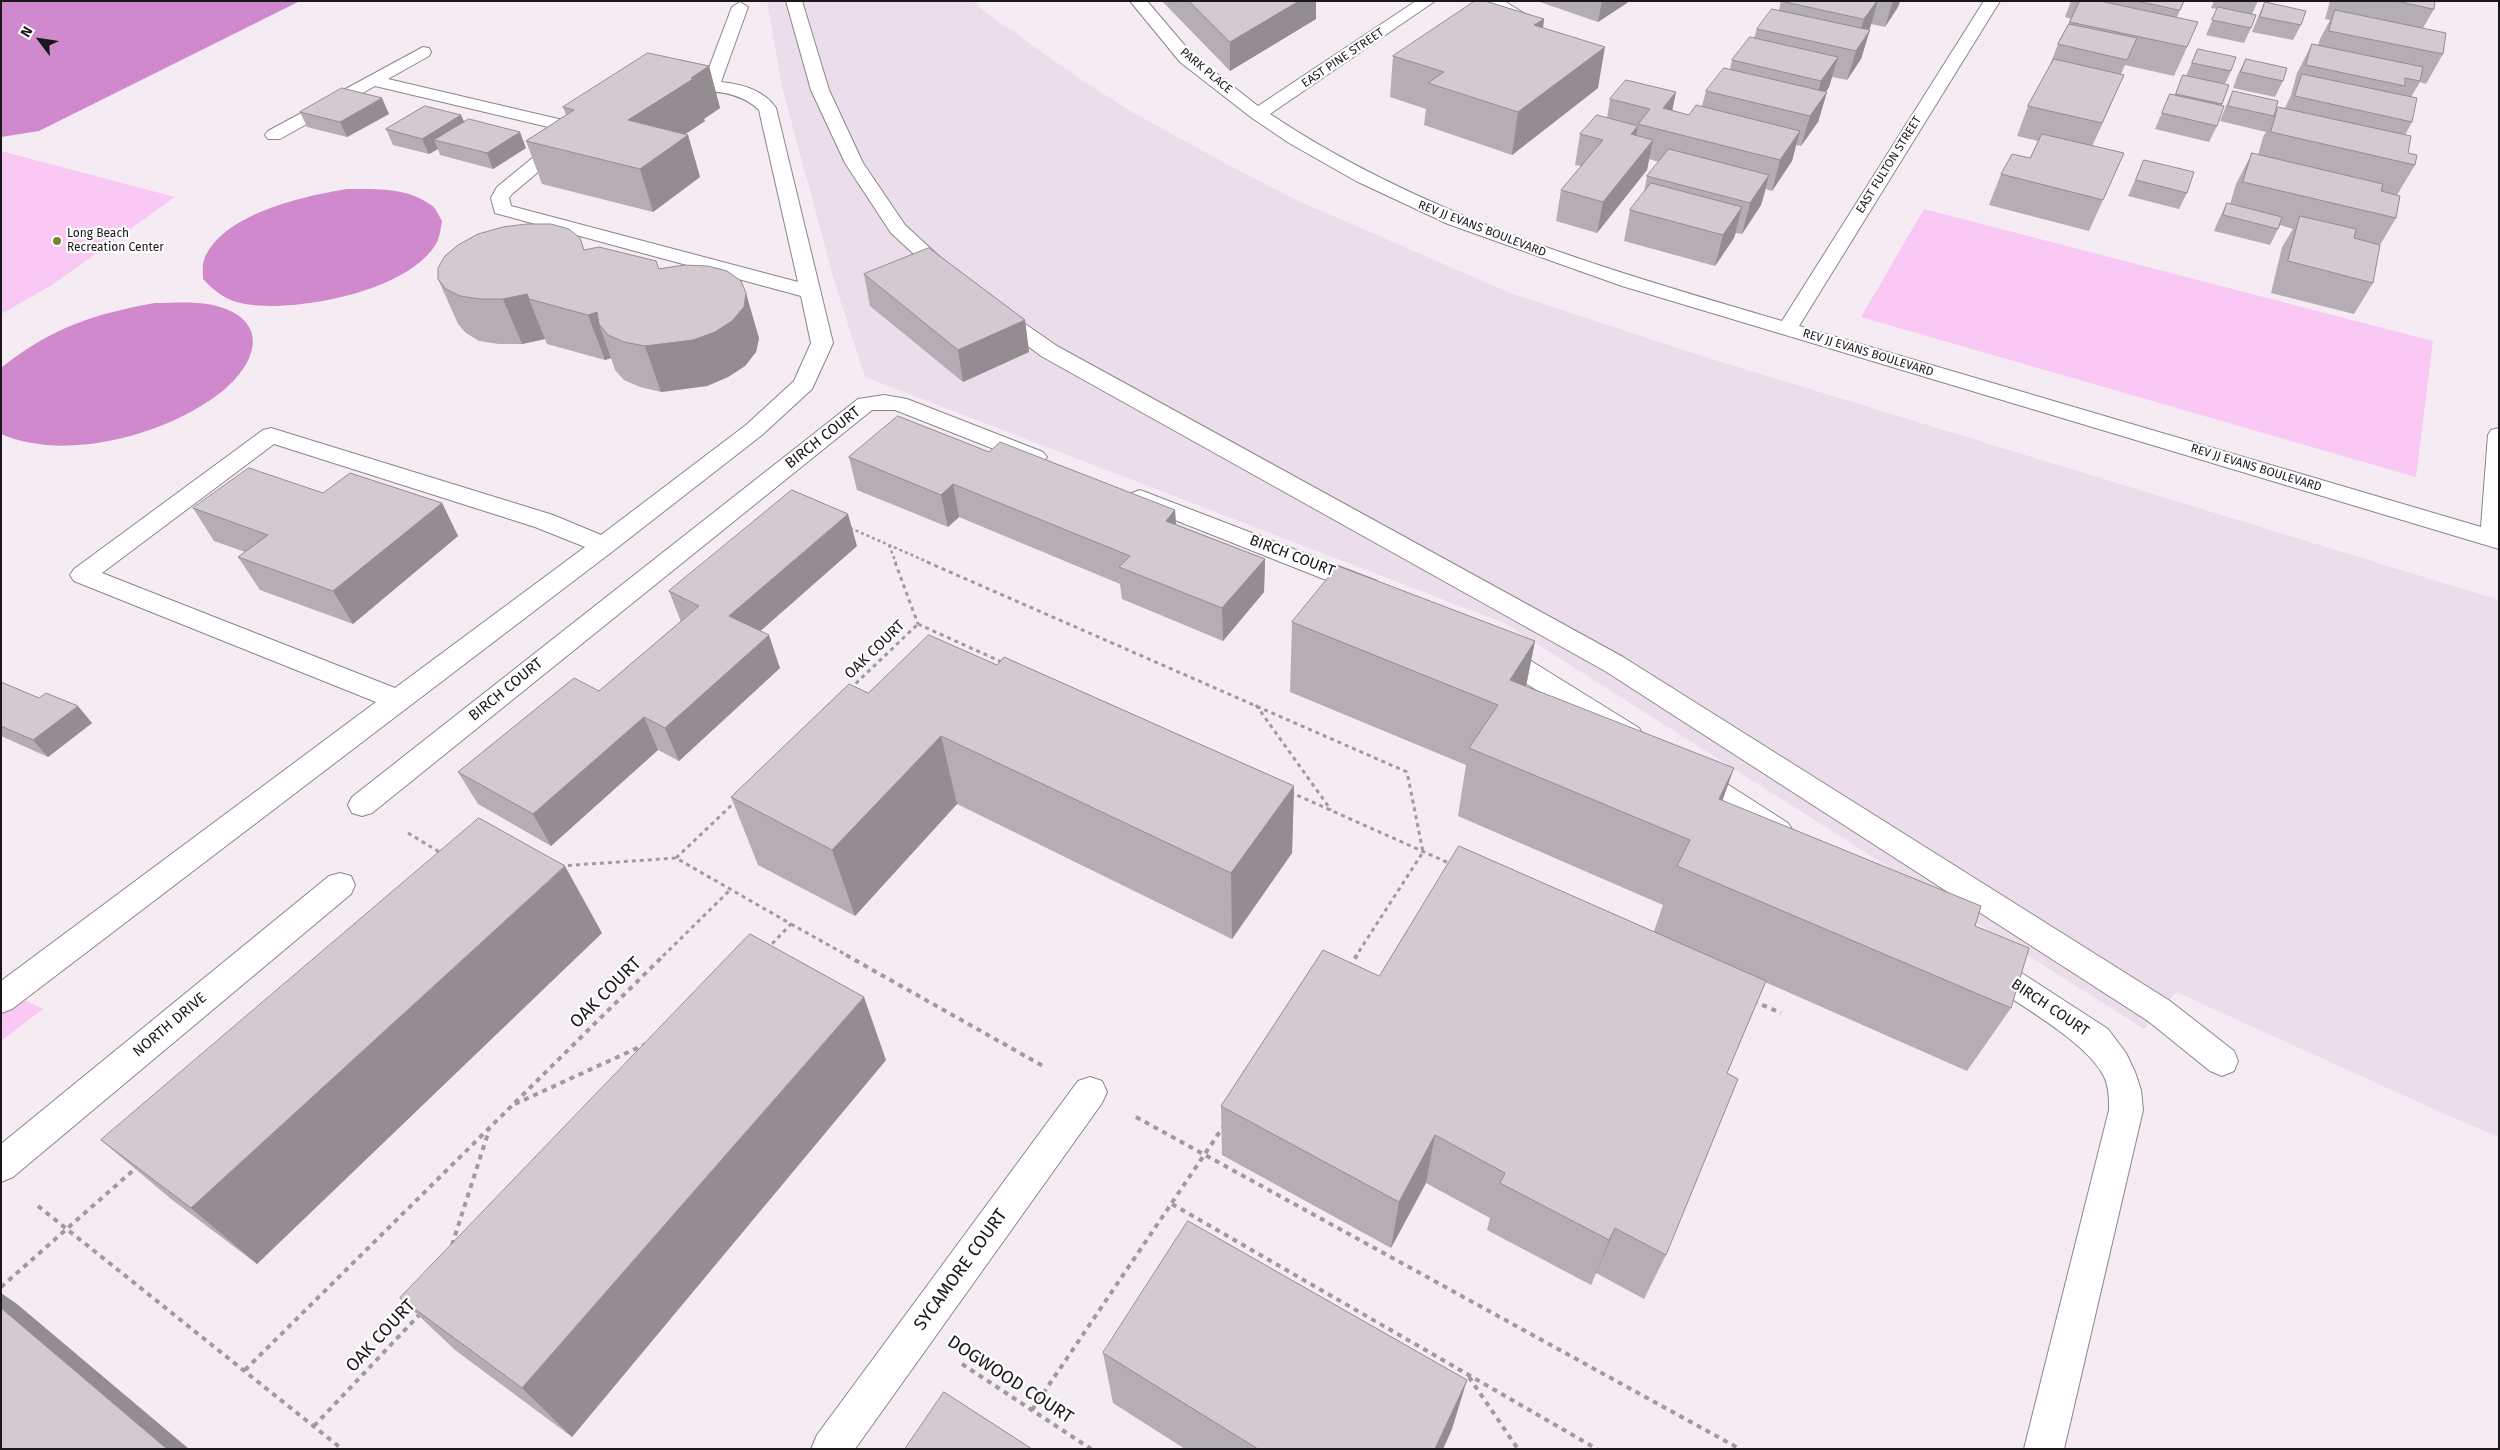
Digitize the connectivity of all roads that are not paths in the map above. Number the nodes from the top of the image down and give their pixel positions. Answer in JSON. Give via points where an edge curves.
{"nodes":[{"id":1,"x":794,"y":1,"type":"edge"},
{"id":2,"x":1138,"y":1,"type":"edge"},
{"id":3,"x":1428,"y":1,"type":"edge"},
{"id":4,"x":1492,"y":1,"type":"edge"},
{"id":5,"x":1992,"y":1,"type":"edge"},
{"id":6,"x":740,"y":7,"type":"dead end"},
{"id":7,"x":1545,"y":30,"type":"edge"},
{"id":8,"x":422,"y":52,"type":"dead end"},
{"id":9,"x":372,"y":80,"type":"junction"},
{"id":10,"x":711,"y":86,"type":"junction"},
{"id":11,"x":658,"y":87,"type":"edge"},
{"id":12,"x":1258,"y":114,"type":"junction"},
{"id":13,"x":274,"y":135,"type":"dead end"},
{"id":14,"x":810,"y":292,"type":"junction"},
{"id":15,"x":1788,"y":329,"type":"junction"},
{"id":16,"x":2499,"y":436,"type":"edge"},
{"id":17,"x":1057,"y":465,"type":"edge"},
{"id":18,"x":1112,"y":487,"type":"edge"},
{"id":19,"x":2495,"y":540,"type":"edge"},
{"id":20,"x":604,"y":545,"type":"junction"},
{"id":21,"x":1390,"y":597,"type":"edge"},
{"id":22,"x":1477,"y":641,"type":"edge"},
{"id":23,"x":398,"y":700,"type":"junction"},
{"id":24,"x":362,"y":805,"type":"road end"},
{"id":25,"x":1801,"y":846,"type":"edge"},
{"id":26,"x":340,"y":885,"type":"dead end"},
{"id":27,"x":1966,"y":953,"type":"edge"},
{"id":28,"x":1,"y":999,"type":"edge"},
{"id":29,"x":2222,"y":1062,"type":"dead end"},
{"id":30,"x":1090,"y":1092,"type":"road end"},
{"id":31,"x":1,"y":1166,"type":"edge"},
{"id":32,"x":831,"y":1449,"type":"edge"},
{"id":33,"x":2044,"y":1449,"type":"edge"}],
"edges":[{"from":1,"to":29,"type":"street","via":[[820,90],[854,162],[898,229],[974,297],[1050,351],[1614,664],[2159,1011]]},
{"from":2,"to":12,"type":"street","name":"PARK PLACE","via":[[1186,58]]},
{"from":3,"to":12,"type":"street","name":"EAST PINE STREET"},
{"from":4,"to":7,"type":"street"},
{"from":5,"to":15,"type":"street","name":"EAST FULTON STREET"},
{"from":6,"to":10,"type":"street"},
{"from":8,"to":9,"type":"street"},
{"from":9,"to":13,"type":"street"},
{"from":9,"to":14,"type":"street","via":[[585,124],[504,191],[500,198],[502,209]]},
{"from":10,"to":11,"type":"street"},
{"from":10,"to":14,"type":"street","via":[[738,90],[759,100],[767,108]]},
{"from":12,"to":15,"type":"street","name":"REV JJ EVANS BOULEVARD","via":[[1363,177],[1455,220],[1629,282]]},
{"from":14,"to":20,"type":"street","via":[[822,343],[804,384],[754,430]]},
{"from":15,"to":19,"type":"street","name":"REV JJ EVANS BOULEVARD"},
{"from":16,"to":19,"type":"street"},
{"from":17,"to":24,"type":"street","name":"BIRCH COURT","via":[[898,404],[866,404]]},
{"from":18,"to":21,"type":"street","name":"BIRCH COURT"},
{"from":20,"to":23,"type":"street"},
{"from":20,"to":23,"type":"street","via":[[544,521],[271,435],[83,575]]},
{"from":22,"to":25,"type":"street","via":[[1536,675]]},
{"from":23,"to":28,"type":"street"},
{"from":26,"to":31,"type":"street","name":"NORTH DRIVE"},
{"from":27,"to":33,"type":"street","name":"BIRCH COURT","via":[[2096,1039],[2110,1054],[2124,1081],[2126,1110]]},
{"from":30,"to":32,"type":"street","name":"SYCAMORE COURT"}]}
